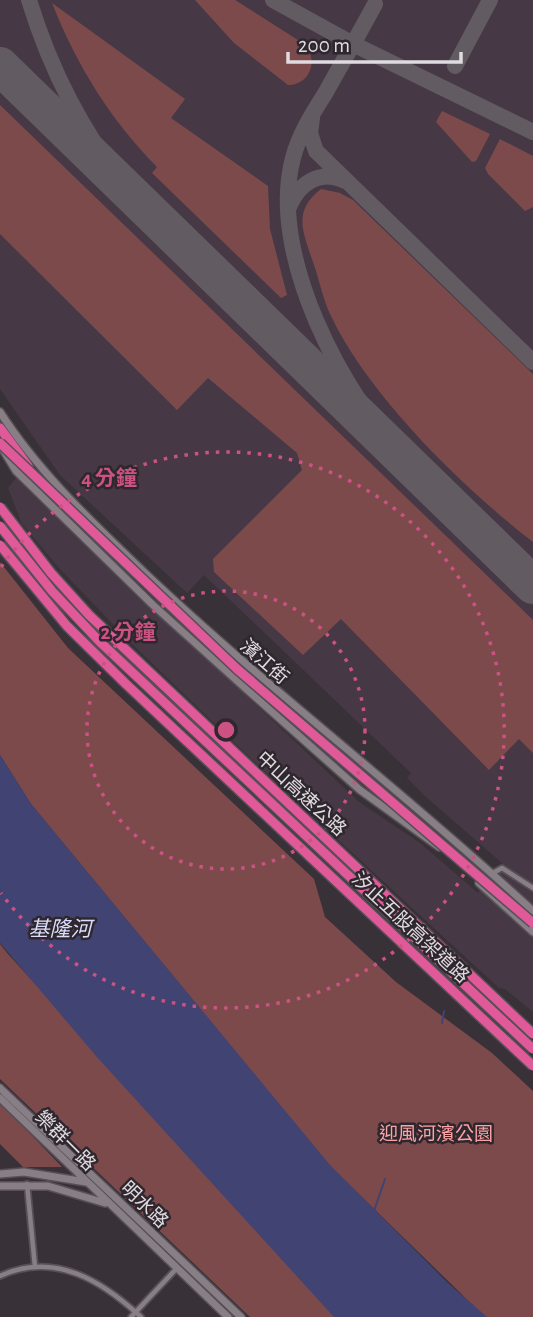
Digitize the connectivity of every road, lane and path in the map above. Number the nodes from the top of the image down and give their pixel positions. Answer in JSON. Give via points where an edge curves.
{"nodes":[{"id":1,"x":0,"y":412,"type":"edge"},
{"id":2,"x":0,"y":428,"type":"edge"},
{"id":3,"x":0,"y":444,"type":"edge"},
{"id":4,"x":55,"y":496,"type":"junction"},
{"id":5,"x":0,"y":507,"type":"edge"},
{"id":6,"x":0,"y":526,"type":"edge"},
{"id":7,"x":0,"y":545,"type":"edge"},
{"id":8,"x":400,"y":792,"type":"junction"},
{"id":9,"x":385,"y":809,"type":"junction"},
{"id":10,"x":493,"y":873,"type":"junction"},
{"id":11,"x":533,"y":888,"type":"edge"},
{"id":12,"x":533,"y":911,"type":"edge"},
{"id":13,"x":533,"y":923,"type":"edge"},
{"id":14,"x":533,"y":932,"type":"edge"},
{"id":15,"x":533,"y":1034,"type":"edge"},
{"id":16,"x":533,"y":1049,"type":"edge"},
{"id":17,"x":533,"y":1066,"type":"edge"},
{"id":18,"x":0,"y":1088,"type":"edge"},
{"id":19,"x":0,"y":1098,"type":"edge"},
{"id":20,"x":36,"y":1132,"type":"junction"},
{"id":21,"x":0,"y":1174,"type":"edge"},
{"id":22,"x":52,"y":1175,"type":"junction"},
{"id":23,"x":85,"y":1181,"type":"junction"},
{"id":24,"x":27,"y":1184,"type":"junction"},
{"id":25,"x":0,"y":1186,"type":"edge"},
{"id":26,"x":104,"y":1187,"type":"junction"},
{"id":27,"x":109,"y":1205,"type":"junction"},
{"id":28,"x":35,"y":1267,"type":"junction"},
{"id":29,"x":177,"y":1268,"type":"junction"},
{"id":30,"x":0,"y":1276,"type":"edge"},
{"id":31,"x":136,"y":1312,"type":"junction"},
{"id":32,"x":131,"y":1317,"type":"edge"},
{"id":33,"x":141,"y":1317,"type":"edge"},
{"id":34,"x":228,"y":1317,"type":"edge"},
{"id":35,"x":241,"y":1317,"type":"edge"}],
"edges":[{"from":1,"to":8,"type":"main road","name":"濱江街","via":[[47,474],[123,551],[252,671]]},
{"from":2,"to":4,"type":"highway","bridge":true},
{"from":3,"to":4,"type":"highway","bridge":true},
{"from":3,"to":9,"type":"main road","name":"濱江街","via":[[16,471],[153,605]]},
{"from":4,"to":13,"type":"highway","bridge":true,"via":[[237,669]]},
{"from":5,"to":15,"type":"highway","name":"中山高速公路","bridge":true,"via":[[89,615]]},
{"from":6,"to":16,"type":"highway","name":"中山高速公路","bridge":true,"via":[[99,641]]},
{"from":7,"to":17,"type":"highway","name":"汐止五股高架道路","bridge":true,"via":[[67,626],[126,684]]},
{"from":8,"to":9,"type":"main road"},
{"from":8,"to":10,"type":"main road","name":"濱江街"},
{"from":9,"to":14,"type":"main road","name":"濱江街","via":[[436,845]]},
{"from":10,"to":11,"type":"street","via":[[502,868]]},
{"from":10,"to":12,"type":"main road","name":"濱江街"},
{"from":18,"to":26,"type":"main road","name":"樂群一路"},
{"from":19,"to":20,"type":"main road","name":"樂群一路"},
{"from":20,"to":22,"type":"main road","via":[[63,1167]]},
{"from":20,"to":23,"type":"main road","name":"樂群一路"},
{"from":21,"to":22,"type":"main road","name":"明水路"},
{"from":22,"to":23,"type":"main road","name":"明水路"},
{"from":23,"to":26,"type":"main road","name":"明水路"},
{"from":23,"to":27,"type":"main road","name":"樂群一路"},
{"from":24,"to":25,"type":"main road","name":"明水路"},
{"from":24,"to":27,"type":"main road","name":"明水路","via":[[66,1190]]},
{"from":24,"to":28,"type":"street"},
{"from":26,"to":35,"type":"main road","name":"明水路"},
{"from":27,"to":29,"type":"main road","name":"明水路"},
{"from":28,"to":30,"type":"street"},
{"from":28,"to":31,"type":"street","via":[[86,1275]]},
{"from":29,"to":31,"type":"street"},
{"from":29,"to":34,"type":"main road","name":"明水路"},
{"from":31,"to":32,"type":"street"},
{"from":31,"to":33,"type":"street"}]}
